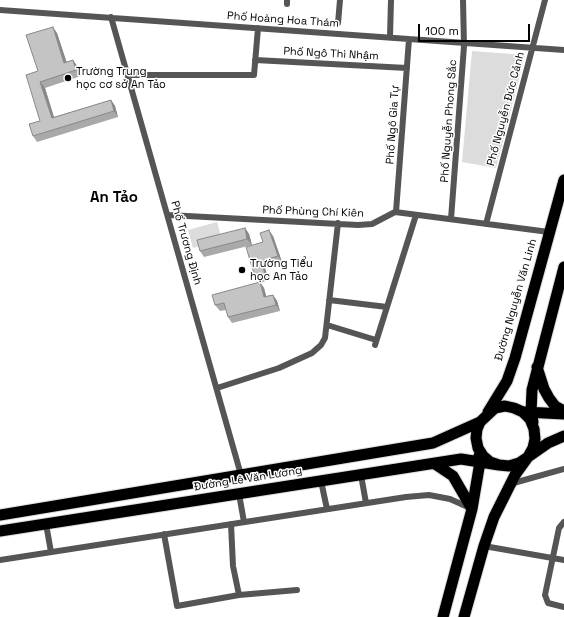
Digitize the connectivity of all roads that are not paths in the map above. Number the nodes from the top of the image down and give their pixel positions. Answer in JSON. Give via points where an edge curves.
{"nodes":[{"id":1,"x":340,"y":0,"type":"edge"},
{"id":2,"x":392,"y":0,"type":"edge"},
{"id":3,"x":463,"y":0,"type":"edge"},
{"id":4,"x":545,"y":0,"type":"edge"},
{"id":5,"x":0,"y":10,"type":"edge"},
{"id":6,"x":111,"y":17,"type":"junction"},
{"id":7,"x":338,"y":24,"type":"dead end"},
{"id":8,"x":258,"y":28,"type":"junction"},
{"id":9,"x":390,"y":37,"type":"junction"},
{"id":10,"x":409,"y":39,"type":"junction"},
{"id":11,"x":465,"y":43,"type":"junction"},
{"id":12,"x":533,"y":48,"type":"junction"},
{"id":13,"x":564,"y":50,"type":"edge"},
{"id":14,"x":255,"y":60,"type":"junction"},
{"id":15,"x":407,"y":68,"type":"junction"},
{"id":16,"x":128,"y":75,"type":"junction"},
{"id":17,"x":564,"y":180,"type":"edge"},
{"id":18,"x":396,"y":212,"type":"junction"},
{"id":19,"x":168,"y":215,"type":"junction"},
{"id":20,"x":416,"y":215,"type":"junction"},
{"id":21,"x":451,"y":219,"type":"junction"},
{"id":22,"x":338,"y":223,"type":"junction"},
{"id":23,"x":486,"y":224,"type":"junction"},
{"id":24,"x":549,"y":232,"type":"junction"},
{"id":25,"x":564,"y":267,"type":"edge"},
{"id":26,"x":329,"y":300,"type":"junction"},
{"id":27,"x":387,"y":307,"type":"junction"},
{"id":28,"x":327,"y":325,"type":"junction"},
{"id":29,"x":537,"y":367,"type":"junction"},
{"id":30,"x":216,"y":388,"type":"junction"},
{"id":31,"x":527,"y":412,"type":"junction"},
{"id":32,"x":564,"y":412,"type":"edge"},
{"id":33,"x":480,"y":422,"type":"junction"},
{"id":34,"x":564,"y":436,"type":"edge"},
{"id":35,"x":478,"y":448,"type":"junction"},
{"id":36,"x":528,"y":457,"type":"junction"},
{"id":37,"x":480,"y":462,"type":"junction"},
{"id":38,"x":435,"y":464,"type":"junction"},
{"id":39,"x":499,"y":465,"type":"junction"},
{"id":40,"x":564,"y":469,"type":"edge"},
{"id":41,"x":241,"y":475,"type":"junction"},
{"id":42,"x":361,"y":475,"type":"junction"},
{"id":43,"x":321,"y":481,"type":"junction"},
{"id":44,"x":510,"y":484,"type":"junction"},
{"id":45,"x":239,"y":494,"type":"junction"},
{"id":46,"x":366,"y":503,"type":"junction"},
{"id":47,"x":327,"y":509,"type":"junction"},
{"id":48,"x":472,"y":509,"type":"junction"},
{"id":49,"x":0,"y":515,"type":"edge"},
{"id":50,"x":244,"y":522,"type":"junction"},
{"id":51,"x":564,"y":522,"type":"edge"},
{"id":52,"x":46,"y":524,"type":"junction"},
{"id":53,"x":231,"y":524,"type":"junction"},
{"id":54,"x":0,"y":531,"type":"edge"},
{"id":55,"x":164,"y":534,"type":"junction"},
{"id":56,"x":484,"y":546,"type":"junction"},
{"id":57,"x":51,"y":552,"type":"junction"},
{"id":58,"x":552,"y":558,"type":"junction"},
{"id":59,"x":0,"y":560,"type":"edge"},
{"id":60,"x":564,"y":560,"type":"edge"},
{"id":61,"x":297,"y":590,"type":"dead end"},
{"id":62,"x":239,"y":596,"type":"junction"},
{"id":63,"x":564,"y":607,"type":"edge"},
{"id":64,"x":443,"y":617,"type":"edge"},
{"id":65,"x":464,"y":617,"type":"edge"}],
"edges":[{"from":1,"to":7,"type":"street"},
{"from":2,"to":9,"type":"street"},
{"from":3,"to":11,"type":"street","name":"Phố Nguyễn Phong Sắc"},
{"from":4,"to":12,"type":"street","name":"Phố Nguyễn Đức Cảnh"},
{"from":5,"to":6,"type":"street","name":"Phố Hoàng Hoa Thám"},
{"from":6,"to":8,"type":"street","name":"Phố Hoàng Hoa Thám"},
{"from":6,"to":16,"type":"street","name":"Phố Trương Định"},
{"from":8,"to":9,"type":"street","name":"Phố Hoàng Hoa Thám"},
{"from":8,"to":14,"type":"street"},
{"from":9,"to":10,"type":"street","name":"Phố Hoàng Hoa Thám"},
{"from":10,"to":11,"type":"street","name":"Phố Hoàng Hoa Thám"},
{"from":10,"to":15,"type":"street","name":"Phố Ngô Gia Tự"},
{"from":11,"to":12,"type":"street","name":"Phố Hoàng Hoa Thám"},
{"from":11,"to":21,"type":"street","name":"Phố Nguyễn Phong Sắc"},
{"from":12,"to":13,"type":"street","name":"Phố Hoàng Hoa Thám"},
{"from":12,"to":23,"type":"street","name":"Phố Nguyễn Đức Cảnh"},
{"from":14,"to":15,"type":"street","name":"Phố Ngô Thì Nhậm"},
{"from":14,"to":16,"type":"street","via":[[254,75]]},
{"from":15,"to":18,"type":"street","name":"Phố Ngô Gia Tự"},
{"from":16,"to":19,"type":"street","name":"Phố Trương Định"},
{"from":17,"to":24,"type":"highway","name":"Đường Nguyễn Văn Linh"},
{"from":18,"to":20,"type":"street"},
{"from":18,"to":22,"type":"street","name":"Phố Phùng Chí Kiên","via":[[372,224]]},
{"from":19,"to":22,"type":"street","name":"Phố Phùng Chí Kiên"},
{"from":19,"to":30,"type":"street","name":"Phố Trương Định"},
{"from":20,"to":21,"type":"street"},
{"from":20,"to":27,"type":"street"},
{"from":21,"to":23,"type":"street"},
{"from":22,"to":26,"type":"street"},
{"from":23,"to":24,"type":"street"},
{"from":24,"to":33,"type":"highway","name":"Đường Nguyễn Văn Linh","via":[[509,375],[498,397]]},
{"from":25,"to":29,"type":"highway"},
{"from":26,"to":27,"type":"street"},
{"from":26,"to":28,"type":"street"},
{"from":27,"to":28,"type":"street","via":[[376,343]]},
{"from":28,"to":30,"type":"street","via":[[325,338],[312,353],[278,368]]},
{"from":29,"to":31,"type":"highway"},
{"from":29,"to":32,"type":"highway","via":[[549,398]]},
{"from":30,"to":41,"type":"street","name":"Phố Trương Định"},
{"from":31,"to":32,"type":"highway"},
{"from":31,"to":33,"type":"highway","via":[[509,407],[495,408]]},
{"from":31,"to":36,"type":"highway","via":[[536,439]]},
{"from":33,"to":35,"type":"highway","via":[[476,438]]},
{"from":33,"to":41,"type":"highway","name":"Đường Lê Văn Lương","via":[[433,443]]},
{"from":34,"to":36,"type":"highway","via":[[548,443]]},
{"from":35,"to":37,"type":"highway"},
{"from":35,"to":39,"type":"highway","via":[[487,459]]},
{"from":36,"to":39,"type":"highway","via":[[510,466]]},
{"from":36,"to":44,"type":"highway"},
{"from":37,"to":38,"type":"highway","name":"Đường Lê Văn Lương","via":[[461,459]]},
{"from":37,"to":39,"type":"highway","name":"Đường Lê Văn Lương"},
{"from":37,"to":48,"type":"highway"},
{"from":38,"to":42,"type":"highway","name":"Đường Lê Văn Lương"},
{"from":38,"to":48,"type":"highway","via":[[453,476]]},
{"from":40,"to":44,"type":"street"},
{"from":41,"to":49,"type":"highway","name":"Đường Lê Văn Lương"},
{"from":42,"to":43,"type":"highway","name":"Đường Lê Văn Lương"},
{"from":42,"to":46,"type":"street"},
{"from":43,"to":45,"type":"highway","name":"Đường Lê Văn Lương"},
{"from":43,"to":47,"type":"street"},
{"from":44,"to":56,"type":"highway"},
{"from":45,"to":50,"type":"street"},
{"from":45,"to":52,"type":"highway","name":"Đường Lê Văn Lương"},
{"from":46,"to":47,"type":"street"},
{"from":46,"to":48,"type":"street","via":[[430,495],[450,499]]},
{"from":47,"to":50,"type":"street"},
{"from":48,"to":64,"type":"highway"},
{"from":50,"to":53,"type":"street"},
{"from":51,"to":58,"type":"street","via":[[559,528]]},
{"from":52,"to":54,"type":"highway","name":"Đường Lê Văn Lương"},
{"from":52,"to":57,"type":"street"},
{"from":53,"to":55,"type":"street"},
{"from":53,"to":62,"type":"street","via":[[233,566]]},
{"from":55,"to":57,"type":"street"},
{"from":55,"to":62,"type":"street","via":[[177,606]]},
{"from":56,"to":58,"type":"street"},
{"from":56,"to":65,"type":"highway"},
{"from":57,"to":59,"type":"street"},
{"from":58,"to":60,"type":"street"},
{"from":58,"to":63,"type":"street","via":[[546,600],[548,603]]},
{"from":61,"to":62,"type":"street"}]}
